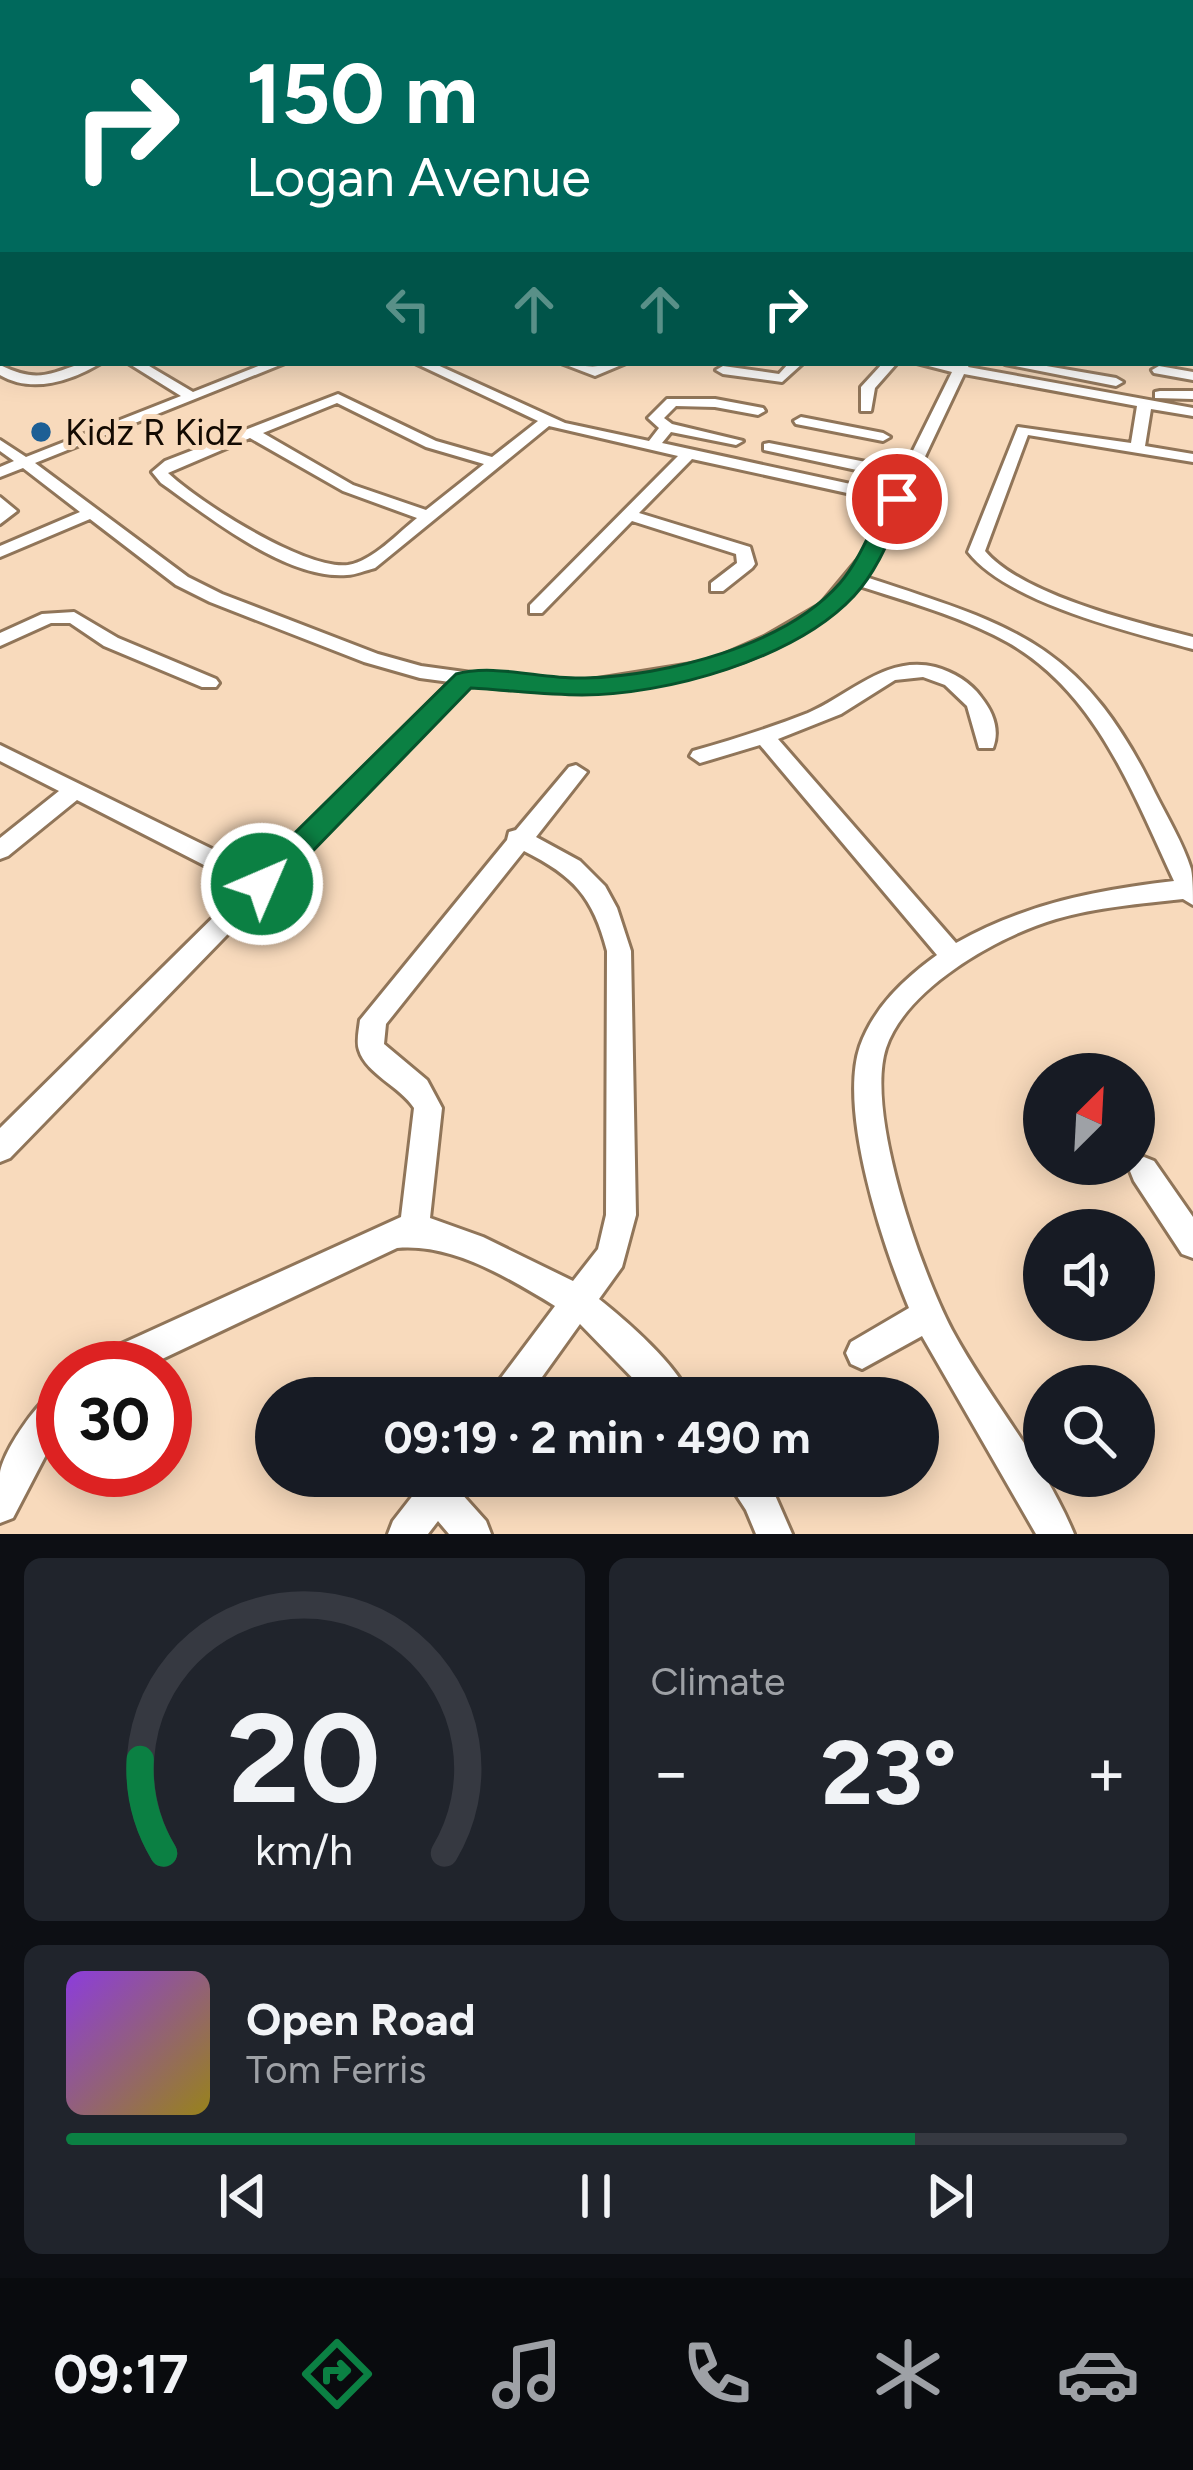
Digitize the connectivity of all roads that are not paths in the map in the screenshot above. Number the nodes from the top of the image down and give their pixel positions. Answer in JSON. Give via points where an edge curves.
{"nodes":[{"id":1,"x":85,"y":366,"type":"edge"},
{"id":2,"x":140,"y":366,"type":"edge"},
{"id":3,"x":270,"y":366,"type":"edge"},
{"id":4,"x":428,"y":366,"type":"edge"},
{"id":5,"x":577,"y":366,"type":"edge"},
{"id":6,"x":611,"y":366,"type":"edge"},
{"id":7,"x":793,"y":366,"type":"edge"},
{"id":8,"x":887,"y":366,"type":"edge"},
{"id":9,"x":962,"y":366,"type":"edge"},
{"id":10,"x":1021,"y":366,"type":"edge"},
{"id":11,"x":0,"y":369,"type":"edge"},
{"id":12,"x":723,"y":370,"type":"dead end"},
{"id":13,"x":1160,"y":370,"type":"dead end"},
{"id":14,"x":1066,"y":375,"type":"edge"},
{"id":15,"x":1193,"y":376,"type":"edge"},
{"id":16,"x":1116,"y":382,"type":"dead end"},
{"id":17,"x":1193,"y":395,"type":"edge"},
{"id":18,"x":190,"y":396,"type":"junction"},
{"id":19,"x":1152,"y":399,"type":"junction"},
{"id":20,"x":866,"y":408,"type":"dead end"},
{"id":21,"x":758,"y":411,"type":"dead end"},
{"id":22,"x":1193,"y":412,"type":"edge"},
{"id":23,"x":547,"y":421,"type":"junction"},
{"id":24,"x":801,"y":421,"type":"dead end"},
{"id":25,"x":667,"y":428,"type":"junction"},
{"id":26,"x":840,"y":429,"type":"junction"},
{"id":27,"x":250,"y":431,"type":"junction"},
{"id":28,"x":883,"y":437,"type":"dead end"},
{"id":29,"x":736,"y":441,"type":"dead end"},
{"id":30,"x":0,"y":445,"type":"edge"},
{"id":31,"x":652,"y":446,"type":"junction"},
{"id":32,"x":769,"y":447,"type":"dead end"},
{"id":33,"x":1137,"y":448,"type":"junction"},
{"id":34,"x":688,"y":454,"type":"junction"},
{"id":35,"x":823,"y":458,"type":"junction"},
{"id":36,"x":1193,"y":458,"type":"edge"},
{"id":37,"x":24,"y":460,"type":"junction"},
{"id":38,"x":495,"y":463,"type":"junction"},
{"id":39,"x":866,"y":466,"type":"dead end"},
{"id":40,"x":0,"y":469,"type":"edge"},
{"id":41,"x":811,"y":481,"type":"junction"},
{"id":42,"x":897,"y":499,"type":"junction"},
{"id":43,"x":0,"y":502,"type":"edge"},
{"id":44,"x":90,"y":513,"type":"junction"},
{"id":45,"x":630,"y":515,"type":"junction"},
{"id":46,"x":428,"y":516,"type":"junction"},
{"id":47,"x":0,"y":519,"type":"edge"},
{"id":48,"x":0,"y":552,"type":"edge"},
{"id":49,"x":856,"y":579,"type":"junction"},
{"id":50,"x":717,"y":586,"type":"dead end"},
{"id":51,"x":894,"y":592,"type":"junction"},
{"id":52,"x":838,"y":598,"type":"junction"},
{"id":53,"x":536,"y":609,"type":"dead end"},
{"id":54,"x":0,"y":640,"type":"edge"},
{"id":55,"x":1193,"y":644,"type":"edge"},
{"id":56,"x":465,"y":680,"type":"junction"},
{"id":57,"x":209,"y":683,"type":"dead end"},
{"id":58,"x":766,"y":738,"type":"junction"},
{"id":59,"x":986,"y":743,"type":"dead end"},
{"id":60,"x":0,"y":752,"type":"edge"},
{"id":61,"x":700,"y":756,"type":"dead end"},
{"id":62,"x":576,"y":772,"type":"dead end"},
{"id":63,"x":75,"y":790,"type":"junction"},
{"id":64,"x":517,"y":838,"type":"junction"},
{"id":65,"x":0,"y":850,"type":"edge"},
{"id":66,"x":262,"y":884,"type":"junction"},
{"id":67,"x":1192,"y":891,"type":"edge"},
{"id":68,"x":953,"y":957,"type":"junction"},
{"id":69,"x":0,"y":1148,"type":"edge"},
{"id":70,"x":1153,"y":1185,"type":"edge"},
{"id":71,"x":414,"y":1230,"type":"junction"},
{"id":72,"x":1193,"y":1244,"type":"edge"},
{"id":73,"x":580,"y":1299,"type":"junction"},
{"id":74,"x":928,"y":1315,"type":"junction"},
{"id":75,"x":164,"y":1341,"type":"edge"},
{"id":76,"x":862,"y":1353,"type":"dead end"},
{"id":77,"x":522,"y":1377,"type":"edge"},
{"id":78,"x":656,"y":1377,"type":"edge"},
{"id":79,"x":36,"y":1439,"type":"edge"},
{"id":80,"x":434,"y":1497,"type":"edge"},
{"id":81,"x":450,"y":1497,"type":"edge"},
{"id":82,"x":758,"y":1497,"type":"edge"},
{"id":83,"x":0,"y":1504,"type":"edge"},
{"id":84,"x":406,"y":1534,"type":"edge"},
{"id":85,"x":473,"y":1534,"type":"edge"},
{"id":86,"x":774,"y":1534,"type":"edge"},
{"id":87,"x":1056,"y":1534,"type":"edge"}],
"edges":[{"from":1,"to":11,"type":"street","via":[[31,383]]},
{"from":2,"to":18,"type":"street"},
{"from":3,"to":18,"type":"street"},
{"from":4,"to":23,"type":"street"},
{"from":5,"to":6,"type":"street"},
{"from":7,"to":12,"type":"street","via":[[780,381]]},
{"from":8,"to":20,"type":"street","via":[[868,387]]},
{"from":9,"to":14,"type":"street"},
{"from":9,"to":42,"type":"street"},
{"from":10,"to":14,"type":"street"},
{"from":13,"to":15,"type":"street"},
{"from":14,"to":16,"type":"street"},
{"from":14,"to":19,"type":"street"},
{"from":17,"to":19,"type":"street"},
{"from":18,"to":37,"type":"street"},
{"from":19,"to":22,"type":"street"},
{"from":19,"to":33,"type":"street"},
{"from":21,"to":25,"type":"street","via":[[680,400],[655,418]]},
{"from":23,"to":31,"type":"street"},
{"from":23,"to":38,"type":"street"},
{"from":24,"to":26,"type":"street"},
{"from":25,"to":29,"type":"street"},
{"from":25,"to":31,"type":"street"},
{"from":26,"to":28,"type":"street"},
{"from":26,"to":35,"type":"street"},
{"from":27,"to":38,"type":"street","via":[[341,398],[431,444]]},
{"from":27,"to":46,"type":"street","via":[[348,488]]},
{"from":27,"to":46,"type":"street","via":[[170,464],[160,476],[262,544],[335,572],[364,567]]},
{"from":30,"to":37,"type":"street"},
{"from":31,"to":34,"type":"street"},
{"from":32,"to":35,"type":"street"},
{"from":33,"to":36,"type":"street"},
{"from":33,"to":55,"type":"street","via":[[1021,431],[976,556],[1105,620]]},
{"from":34,"to":41,"type":"street"},
{"from":34,"to":45,"type":"street"},
{"from":35,"to":39,"type":"street"},
{"from":35,"to":41,"type":"street"},
{"from":37,"to":40,"type":"street"},
{"from":37,"to":44,"type":"street"},
{"from":38,"to":46,"type":"street"},
{"from":41,"to":42,"type":"street"},
{"from":42,"to":49,"type":"street"},
{"from":43,"to":47,"type":"street","via":[[9,511]]},
{"from":44,"to":48,"type":"street"},
{"from":44,"to":56,"type":"street","via":[[197,590],[371,658]]},
{"from":45,"to":50,"type":"street","via":[[744,551],[746,564]]},
{"from":45,"to":53,"type":"street"},
{"from":49,"to":51,"type":"street"},
{"from":49,"to":52,"type":"street"},
{"from":51,"to":52,"type":"street"},
{"from":51,"to":67,"type":"street","via":[[1004,632],[1084,689]]},
{"from":52,"to":56,"type":"street","via":[[771,641],[673,676],[585,687]]},
{"from":54,"to":57,"type":"street","via":[[48,618],[74,617],[111,642]]},
{"from":56,"to":66,"type":"street"},
{"from":58,"to":59,"type":"street","via":[[907,670],[975,699],[988,719]]},
{"from":58,"to":61,"type":"street"},
{"from":58,"to":68,"type":"street"},
{"from":60,"to":63,"type":"street"},
{"from":62,"to":64,"type":"street"},
{"from":63,"to":65,"type":"street"},
{"from":63,"to":66,"type":"street"},
{"from":64,"to":71,"type":"street","via":[[369,1034],[381,1062],[412,1081],[428,1108]]},
{"from":64,"to":73,"type":"street","via":[[587,878],[619,951],[622,1215],[611,1256]]},
{"from":66,"to":69,"type":"street"},
{"from":67,"to":68,"type":"street","via":[[1072,906]]},
{"from":68,"to":74,"type":"street","via":[[892,1013],[868,1066],[877,1156]]},
{"from":70,"to":72,"type":"street"},
{"from":71,"to":73,"type":"street","via":[[438,1233]]},
{"from":71,"to":75,"type":"street","via":[[394,1232]]},
{"from":73,"to":77,"type":"street"},
{"from":73,"to":78,"type":"street"},
{"from":74,"to":76,"type":"street"},
{"from":74,"to":87,"type":"street"},
{"from":79,"to":83,"type":"street"},
{"from":80,"to":84,"type":"street"},
{"from":81,"to":85,"type":"street"},
{"from":82,"to":86,"type":"street"}]}
